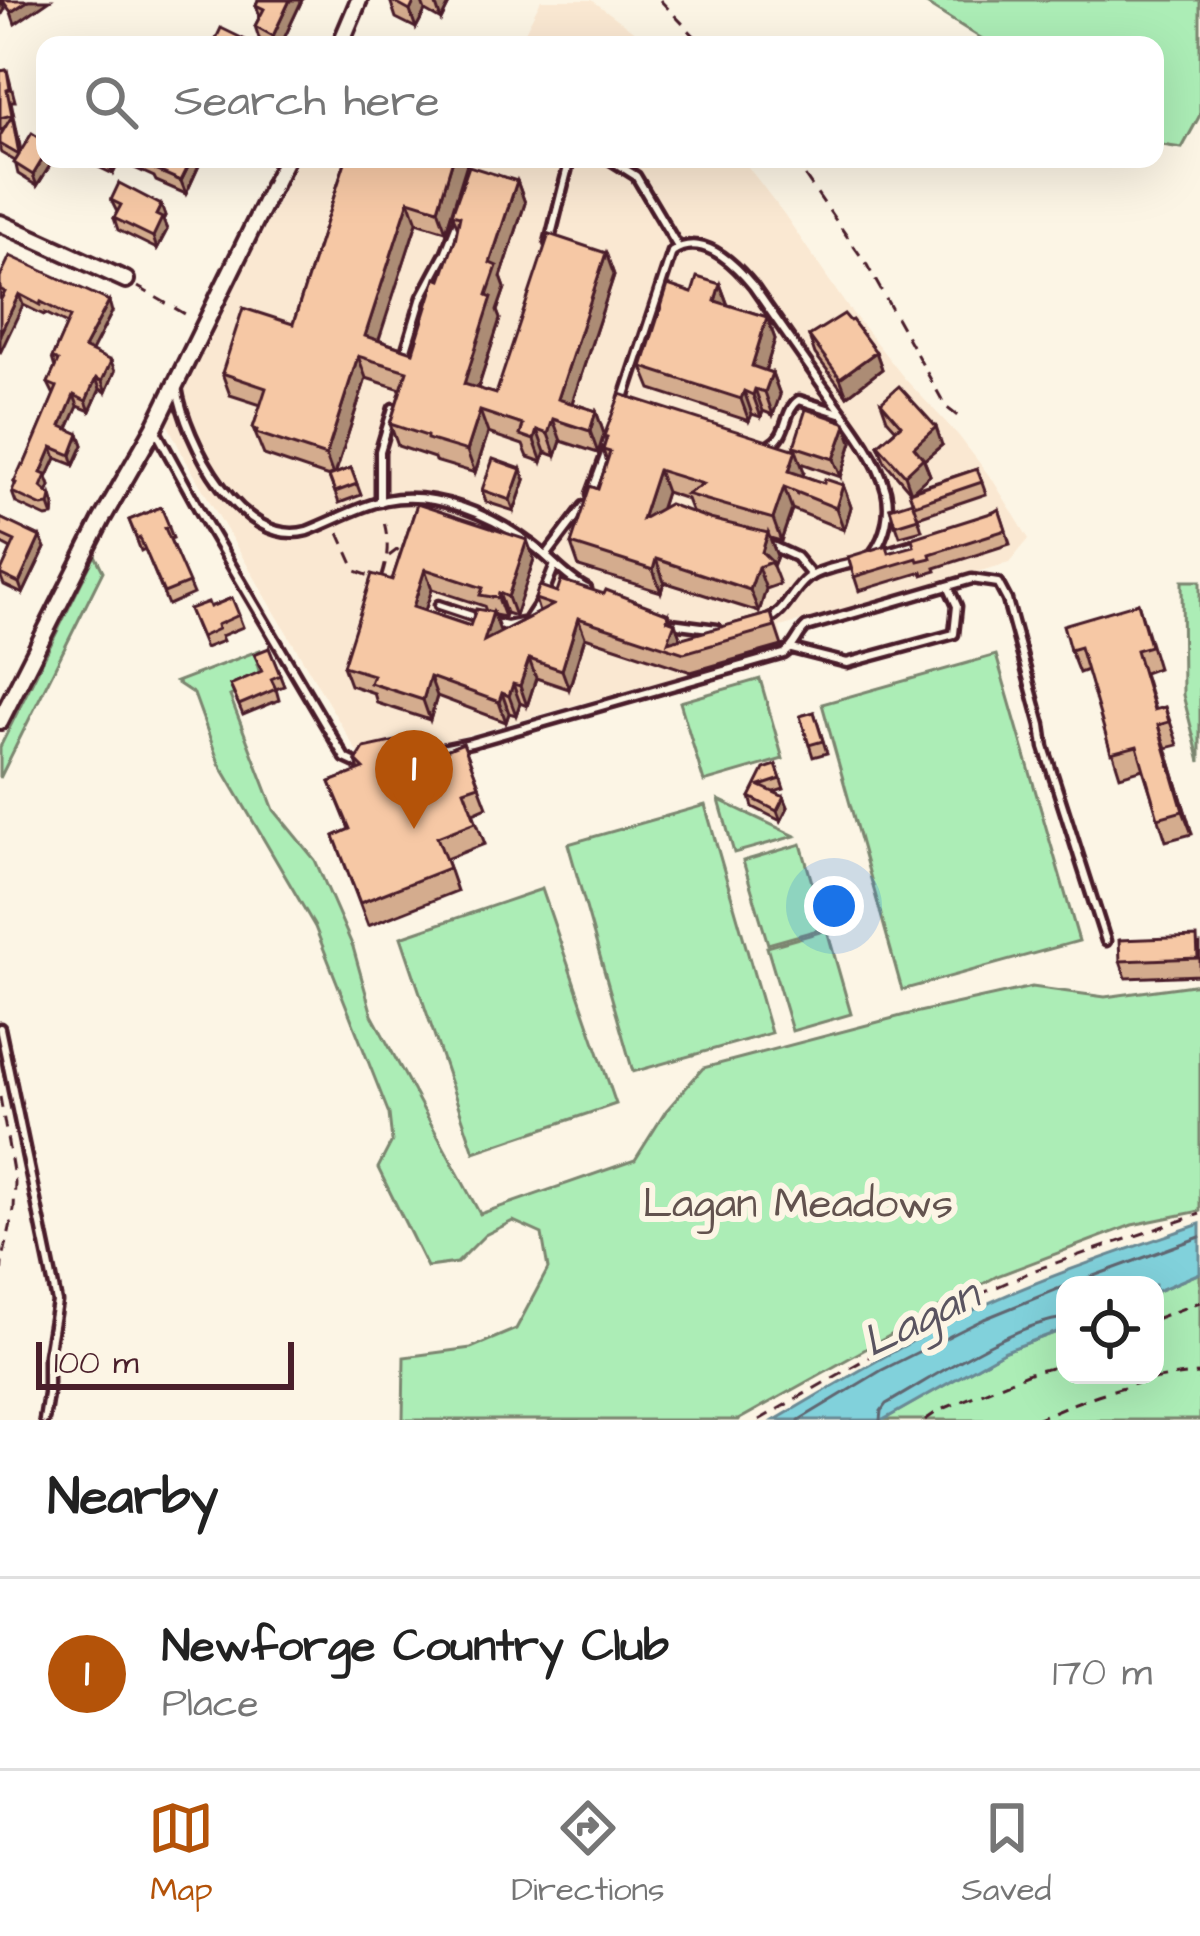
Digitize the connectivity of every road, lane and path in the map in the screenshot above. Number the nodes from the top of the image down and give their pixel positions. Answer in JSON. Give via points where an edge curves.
{"nodes":[{"id":1,"x":358,"y":0,"type":"edge"},
{"id":2,"x":660,"y":0,"type":"edge"},
{"id":3,"x":344,"y":36,"type":"edge"},
{"id":4,"x":694,"y":36,"type":"edge"},
{"id":5,"x":282,"y":168,"type":"edge"},
{"id":6,"x":568,"y":168,"type":"edge"},
{"id":7,"x":623,"y":168,"type":"edge"},
{"id":8,"x":799,"y":168,"type":"edge"},
{"id":9,"x":463,"y":208,"type":"edge"},
{"id":10,"x":1,"y":226,"type":"edge"},
{"id":11,"x":678,"y":247,"type":"junction"},
{"id":12,"x":546,"y":254,"type":"edge"},
{"id":13,"x":126,"y":280,"type":"joint"},
{"id":14,"x":206,"y":326,"type":"junction"},
{"id":15,"x":403,"y":359,"type":"edge"},
{"id":16,"x":177,"y":383,"type":"junction"},
{"id":17,"x":623,"y":401,"type":"edge"},
{"id":18,"x":393,"y":409,"type":"edge"},
{"id":19,"x":844,"y":414,"type":"junction"},
{"id":20,"x":960,"y":418,"type":"dead end"},
{"id":21,"x":154,"y":428,"type":"junction"},
{"id":22,"x":760,"y":446,"type":"edge"},
{"id":23,"x":608,"y":448,"type":"edge"},
{"id":24,"x":380,"y":502,"type":"junction"},
{"id":25,"x":338,"y":530,"type":"dead end"},
{"id":26,"x":933,"y":538,"type":"edge"},
{"id":27,"x":408,"y":541,"type":"edge"},
{"id":28,"x":765,"y":543,"type":"edge"},
{"id":29,"x":387,"y":556,"type":"junction"},
{"id":30,"x":546,"y":556,"type":"junction"},
{"id":31,"x":869,"y":558,"type":"junction"},
{"id":32,"x":555,"y":565,"type":"junction"},
{"id":33,"x":812,"y":576,"type":"junction"},
{"id":34,"x":948,"y":586,"type":"junction"},
{"id":35,"x":596,"y":593,"type":"edge"},
{"id":36,"x":439,"y":605,"type":"dead end"},
{"id":37,"x":671,"y":622,"type":"edge"},
{"id":38,"x":763,"y":622,"type":"edge"},
{"id":39,"x":726,"y":629,"type":"edge"},
{"id":40,"x":792,"y":649,"type":"junction"},
{"id":41,"x":0,"y":721,"type":"edge"},
{"id":42,"x":405,"y":756,"type":"edge"},
{"id":43,"x":361,"y":765,"type":"edge"},
{"id":44,"x":1106,"y":941,"type":"dead end"},
{"id":45,"x":0,"y":1028,"type":"edge"},
{"id":46,"x":0,"y":1097,"type":"edge"},
{"id":47,"x":1200,"y":1214,"type":"edge"},
{"id":48,"x":0,"y":1295,"type":"edge"},
{"id":49,"x":1200,"y":1302,"type":"edge"},
{"id":50,"x":1164,"y":1316,"type":"edge"},
{"id":51,"x":1056,"y":1367,"type":"edge"},
{"id":52,"x":1200,"y":1374,"type":"edge"},
{"id":53,"x":1056,"y":1410,"type":"junction"},
{"id":54,"x":44,"y":1420,"type":"edge"},
{"id":55,"x":759,"y":1420,"type":"edge"},
{"id":56,"x":925,"y":1420,"type":"edge"},
{"id":57,"x":1034,"y":1420,"type":"edge"},
{"id":58,"x":1053,"y":1420,"type":"edge"}],
"edges":[{"from":1,"to":3,"type":"street"},
{"from":2,"to":4,"type":"path"},
{"from":5,"to":14,"type":"street"},
{"from":6,"to":12,"type":"lane"},
{"from":7,"to":11,"type":"lane","via":[[636,176]]},
{"from":8,"to":20,"type":"path"},
{"from":9,"to":15,"type":"lane"},
{"from":10,"to":13,"type":"street"},
{"from":11,"to":17,"type":"lane"},
{"from":11,"to":19,"type":"lane","via":[[704,246],[740,269]]},
{"from":13,"to":14,"type":"path"},
{"from":14,"to":16,"type":"street"},
{"from":16,"to":21,"type":"street"},
{"from":16,"to":24,"type":"lane","via":[[211,472],[273,531],[307,532]]},
{"from":18,"to":24,"type":"lane","via":[[380,451]]},
{"from":19,"to":22,"type":"lane","via":[[799,400],[781,439]]},
{"from":19,"to":31,"type":"lane","via":[[886,494],[884,532]]},
{"from":21,"to":41,"type":"street"},
{"from":21,"to":43,"type":"lane","via":[[345,758]]},
{"from":23,"to":30,"type":"lane","via":[[584,506]]},
{"from":24,"to":29,"type":"path"},
{"from":24,"to":30,"type":"lane","via":[[449,504],[501,525]]},
{"from":25,"to":29,"type":"path","via":[[356,571],[380,580]]},
{"from":26,"to":31,"type":"lane"},
{"from":27,"to":29,"type":"path"},
{"from":28,"to":33,"type":"lane","via":[[796,556]]},
{"from":30,"to":32,"type":"lane"},
{"from":31,"to":33,"type":"lane"},
{"from":32,"to":35,"type":"lane"},
{"from":32,"to":36,"type":"lane","via":[[540,602],[516,626]]},
{"from":33,"to":38,"type":"lane"},
{"from":34,"to":40,"type":"lane","via":[[806,627]]},
{"from":34,"to":40,"type":"lane","via":[[957,606],[954,634],[847,663]]},
{"from":34,"to":44,"type":"lane","via":[[998,583],[1007,600]]},
{"from":37,"to":39,"type":"lane"},
{"from":40,"to":42,"type":"lane"},
{"from":45,"to":54,"type":"lane","via":[[58,1302]]},
{"from":46,"to":48,"type":"path","via":[[15,1183]]},
{"from":47,"to":55,"type":"path","via":[[972,1298]]},
{"from":49,"to":50,"type":"path"},
{"from":51,"to":56,"type":"path"},
{"from":52,"to":53,"type":"path"},
{"from":53,"to":57,"type":"path"},
{"from":53,"to":58,"type":"path"}]}
